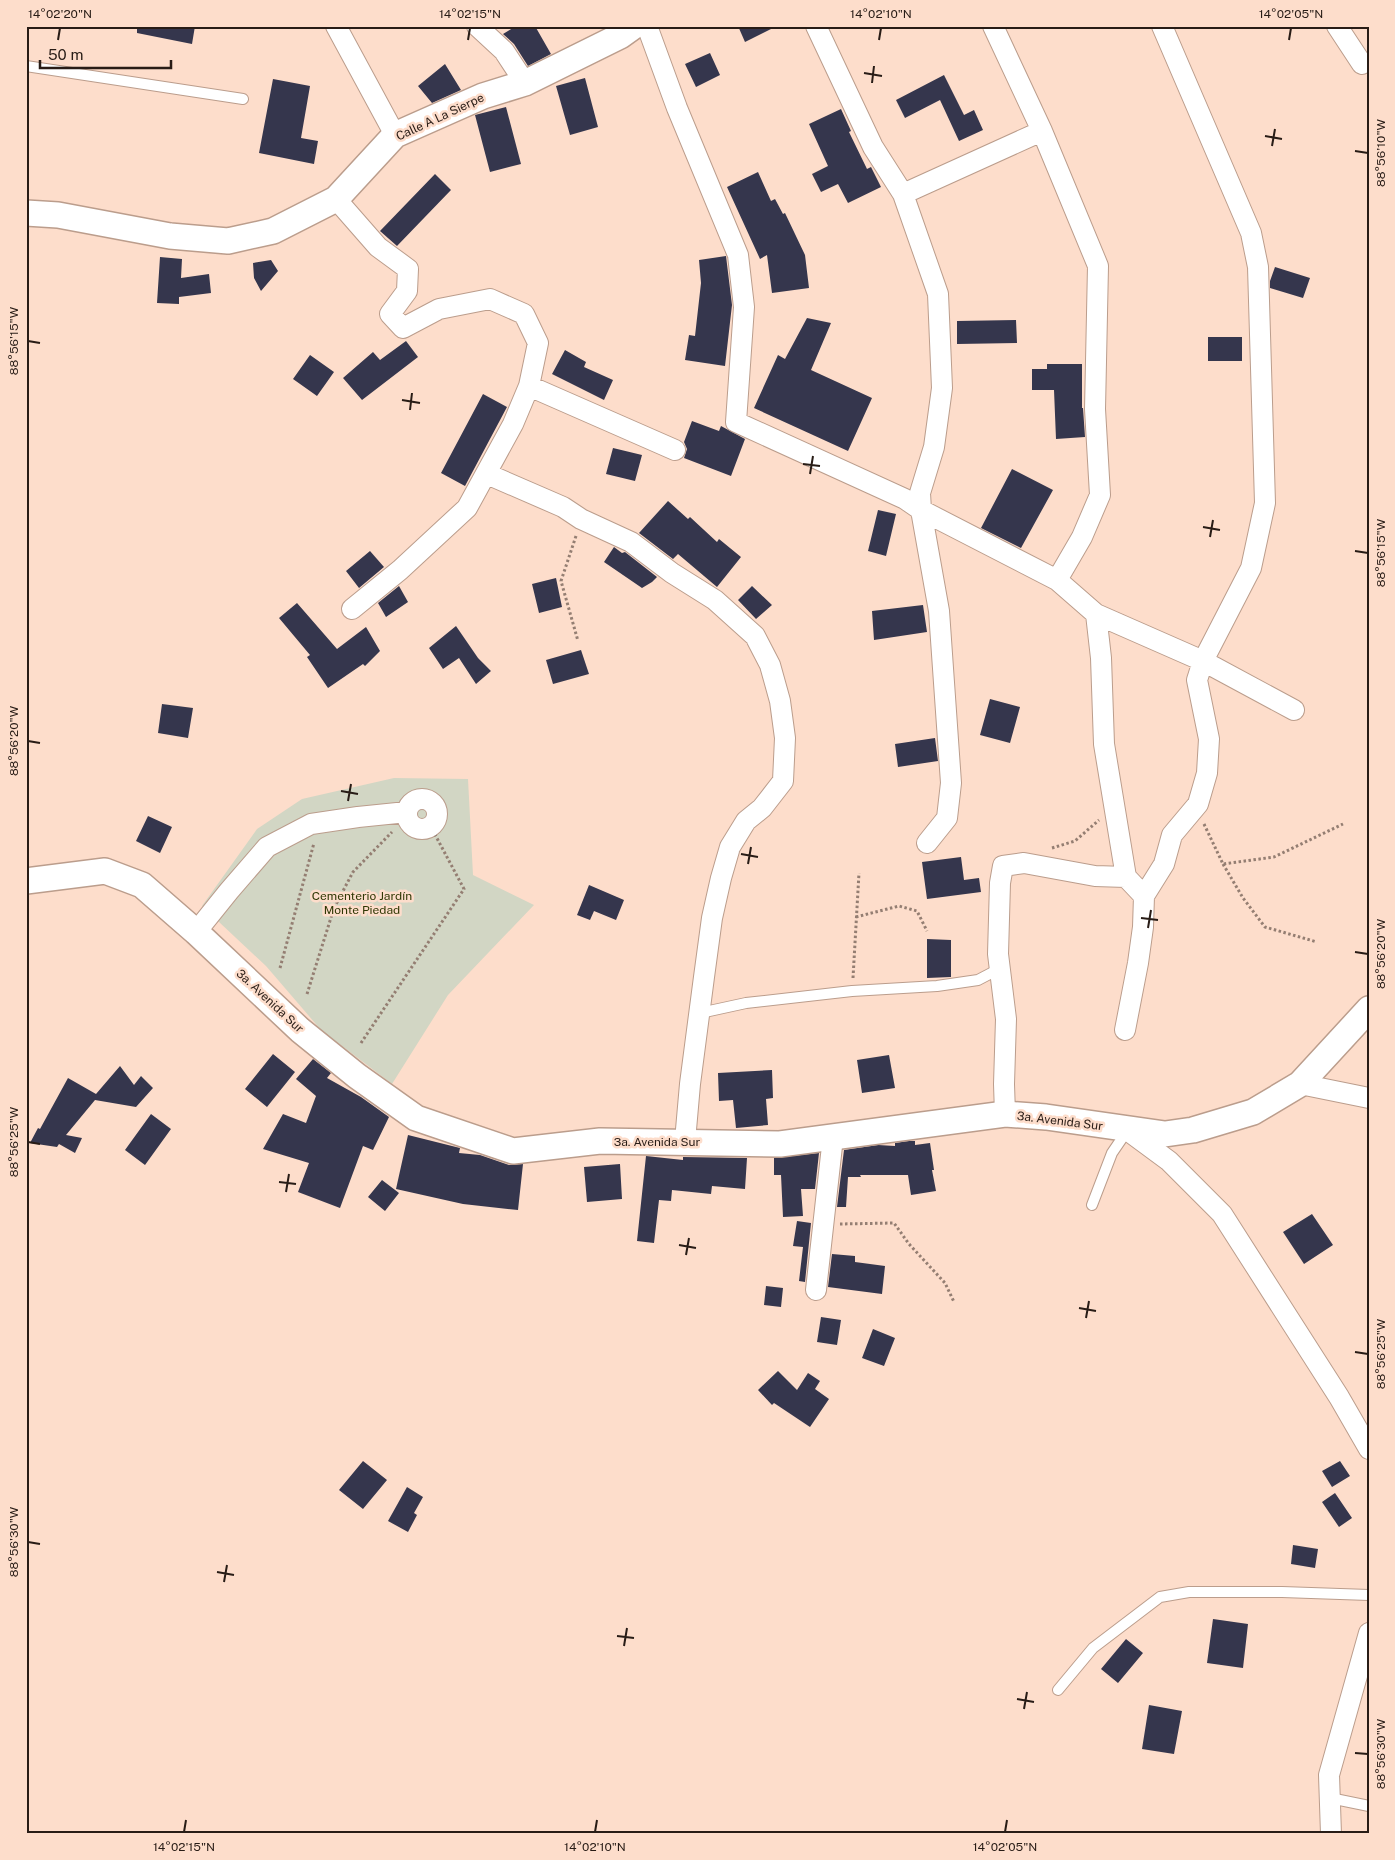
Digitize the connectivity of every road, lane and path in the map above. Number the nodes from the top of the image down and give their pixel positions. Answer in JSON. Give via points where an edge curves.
{"nodes":[{"id":1,"x":336,"y":26,"type":"edge"},
{"id":2,"x":477,"y":26,"type":"edge"},
{"id":3,"x":634,"y":26,"type":"edge"},
{"id":4,"x":647,"y":26,"type":"edge"},
{"id":5,"x":816,"y":26,"type":"edge"},
{"id":6,"x":993,"y":26,"type":"edge"},
{"id":7,"x":1162,"y":26,"type":"edge"},
{"id":8,"x":1337,"y":26,"type":"edge"},
{"id":9,"x":1362,"y":64,"type":"dead end"},
{"id":10,"x":26,"y":66,"type":"edge"},
{"id":11,"x":525,"y":83,"type":"junction"},
{"id":12,"x":243,"y":99,"type":"dead end"},
{"id":13,"x":1042,"y":131,"type":"junction"},
{"id":14,"x":395,"y":135,"type":"junction"},
{"id":15,"x":903,"y":194,"type":"junction"},
{"id":16,"x":336,"y":198,"type":"junction"},
{"id":17,"x":26,"y":213,"type":"edge"},
{"id":18,"x":528,"y":386,"type":"junction"},
{"id":19,"x":675,"y":450,"type":"dead end"},
{"id":20,"x":487,"y":474,"type":"junction"},
{"id":21,"x":922,"y":510,"type":"junction"},
{"id":22,"x":581,"y":519,"type":"junction"},
{"id":23,"x":1057,"y":580,"type":"junction"},
{"id":24,"x":352,"y":609,"type":"dead end"},
{"id":25,"x":1096,"y":614,"type":"junction"},
{"id":26,"x":578,"y":641,"type":"dead end"},
{"id":27,"x":1204,"y":661,"type":"junction"},
{"id":28,"x":1294,"y":710,"type":"dead end"},
{"id":29,"x":1198,"y":804,"type":"junction"},
{"id":30,"x":1115,"y":807,"type":"junction"},
{"id":31,"x":407,"y":815,"type":"junction"},
{"id":32,"x":319,"y":823,"type":"junction"},
{"id":33,"x":1343,"y":824,"type":"dead end"},
{"id":34,"x":431,"y":828,"type":"joint"},
{"id":35,"x":928,"y":843,"type":"dead end"},
{"id":36,"x":1223,"y":864,"type":"junction"},
{"id":37,"x":1039,"y":866,"type":"junction"},
{"id":38,"x":859,"y":873,"type":"dead end"},
{"id":39,"x":1126,"y":877,"type":"junction"},
{"id":40,"x":26,"y":881,"type":"edge"},
{"id":41,"x":1144,"y":896,"type":"junction"},
{"id":42,"x":856,"y":917,"type":"junction"},
{"id":43,"x":927,"y":931,"type":"dead end"},
{"id":44,"x":196,"y":932,"type":"junction"},
{"id":45,"x":1317,"y":942,"type":"dead end"},
{"id":46,"x":280,"y":968,"type":"dead end"},
{"id":47,"x":999,"y":969,"type":"junction"},
{"id":48,"x":852,"y":991,"type":"junction"},
{"id":49,"x":307,"y":994,"type":"dead end"},
{"id":50,"x":1369,"y":1008,"type":"edge"},
{"id":51,"x":700,"y":1013,"type":"junction"},
{"id":52,"x":1125,"y":1030,"type":"dead end"},
{"id":53,"x":361,"y":1043,"type":"dead end"},
{"id":54,"x":1300,"y":1084,"type":"junction"},
{"id":55,"x":1369,"y":1098,"type":"edge"},
{"id":56,"x":1005,"y":1114,"type":"junction"},
{"id":57,"x":1127,"y":1130,"type":"junction"},
{"id":58,"x":833,"y":1137,"type":"junction"},
{"id":59,"x":685,"y":1141,"type":"junction"},
{"id":60,"x":1092,"y":1205,"type":"dead end"},
{"id":61,"x":823,"y":1225,"type":"junction"},
{"id":62,"x":816,"y":1290,"type":"dead end"},
{"id":63,"x":954,"y":1302,"type":"dead end"},
{"id":64,"x":1369,"y":1449,"type":"edge"},
{"id":65,"x":1369,"y":1595,"type":"edge"},
{"id":66,"x":1369,"y":1633,"type":"edge"},
{"id":67,"x":1058,"y":1690,"type":"dead end"},
{"id":68,"x":1330,"y":1798,"type":"junction"},
{"id":69,"x":1369,"y":1806,"type":"edge"},
{"id":70,"x":1331,"y":1834,"type":"edge"}],
"edges":[{"from":1,"to":14,"type":"street"},
{"from":2,"to":11,"type":"street","via":[[504,51]]},
{"from":3,"to":11,"type":"street","name":"Calle A La Sierpe"},
{"from":4,"to":21,"type":"street","via":[[738,255],[744,307],[736,422]]},
{"from":5,"to":15,"type":"street","via":[[873,147]]},
{"from":6,"to":13,"type":"street"},
{"from":7,"to":27,"type":"street","via":[[1251,233],[1258,267],[1265,504],[1251,568]]},
{"from":8,"to":9,"type":"street"},
{"from":10,"to":12,"type":"lane"},
{"from":11,"to":14,"type":"street","name":"Calle A La Sierpe","via":[[483,96]]},
{"from":13,"to":15,"type":"street"},
{"from":13,"to":23,"type":"street","via":[[1098,266],[1096,408],[1100,495],[1082,537]]},
{"from":14,"to":16,"type":"street","name":"Calle A La Sierpe"},
{"from":15,"to":21,"type":"street","via":[[938,294],[942,388],[934,447],[920,493]]},
{"from":16,"to":17,"type":"street","name":"Calle A La Sierpe","via":[[273,231],[228,241],[170,236],[58,214]]},
{"from":16,"to":18,"type":"street","via":[[378,247],[408,269],[407,291],[390,314],[403,328],[439,309],[490,299],[524,314],[538,344]]},
{"from":18,"to":19,"type":"street"},
{"from":18,"to":20,"type":"street"},
{"from":20,"to":22,"type":"street","via":[[563,507]]},
{"from":20,"to":24,"type":"street","via":[[460,515]]},
{"from":21,"to":23,"type":"street"},
{"from":21,"to":35,"type":"street","via":[[939,611],[952,783],[947,818]]},
{"from":22,"to":26,"type":"path","via":[[561,581]]},
{"from":22,"to":51,"type":"street","via":[[631,542],[714,600],[755,636],[770,665],[780,701],[785,738],[783,781],[762,808],[746,821],[730,847],[712,918]]},
{"from":23,"to":25,"type":"street"},
{"from":25,"to":27,"type":"street"},
{"from":25,"to":30,"type":"street","via":[[1104,744]]},
{"from":27,"to":28,"type":"street"},
{"from":27,"to":29,"type":"street","via":[[1198,680],[1209,739],[1208,773]]},
{"from":29,"to":36,"type":"path"},
{"from":29,"to":41,"type":"street","via":[[1172,835],[1164,864]]},
{"from":30,"to":37,"type":"path","via":[[1075,841],[1048,850]]},
{"from":30,"to":39,"type":"street"},
{"from":31,"to":32,"type":"street"},
{"from":31,"to":34,"type":"street","via":[[412,803],[426,799],[435,804],[438,814]]},
{"from":31,"to":49,"type":"path","via":[[353,872],[334,908]]},
{"from":32,"to":44,"type":"street","via":[[267,846]]},
{"from":32,"to":46,"type":"path"},
{"from":33,"to":36,"type":"path","via":[[1274,857]]},
{"from":34,"to":53,"type":"path","via":[[464,889]]},
{"from":36,"to":45,"type":"path","via":[[1265,927]]},
{"from":37,"to":39,"type":"street","via":[[1095,876]]},
{"from":37,"to":47,"type":"street","via":[[1024,863],[1004,866],[1000,883]]},
{"from":38,"to":42,"type":"path"},
{"from":39,"to":41,"type":"street"},
{"from":40,"to":44,"type":"street","name":"3a. Avenida Sur","via":[[105,871],[142,885]]},
{"from":41,"to":52,"type":"street","via":[[1138,963]]},
{"from":42,"to":43,"type":"path","via":[[899,906],[917,911]]},
{"from":42,"to":48,"type":"path"},
{"from":44,"to":59,"type":"street","name":"3a. Avenida Sur","via":[[300,1030],[416,1118],[513,1151],[600,1142]]},
{"from":47,"to":48,"type":"lane","via":[[978,980]]},
{"from":47,"to":56,"type":"street","via":[[1006,1019]]},
{"from":48,"to":51,"type":"lane","via":[[746,1003]]},
{"from":50,"to":54,"type":"street","name":"3a. Avenida Sur"},
{"from":51,"to":59,"type":"street"},
{"from":54,"to":55,"type":"street"},
{"from":54,"to":57,"type":"street","name":"3a. Avenida Sur","via":[[1253,1112],[1193,1130],[1165,1134]]},
{"from":56,"to":57,"type":"street","name":"3a. Avenida Sur"},
{"from":56,"to":58,"type":"street","name":"3a. Avenida Sur"},
{"from":57,"to":60,"type":"lane","via":[[1112,1153]]},
{"from":57,"to":64,"type":"street","via":[[1169,1161],[1222,1214]]},
{"from":58,"to":59,"type":"street","name":"3a. Avenida Sur","via":[[780,1144]]},
{"from":58,"to":61,"type":"street"},
{"from":61,"to":62,"type":"street"},
{"from":61,"to":63,"type":"path","via":[[894,1222],[909,1244],[946,1283]]},
{"from":65,"to":67,"type":"lane","via":[[1189,1592],[1160,1597],[1093,1648]]},
{"from":66,"to":68,"type":"street","via":[[1329,1775]]},
{"from":68,"to":69,"type":"lane"},
{"from":68,"to":70,"type":"street"}]}
